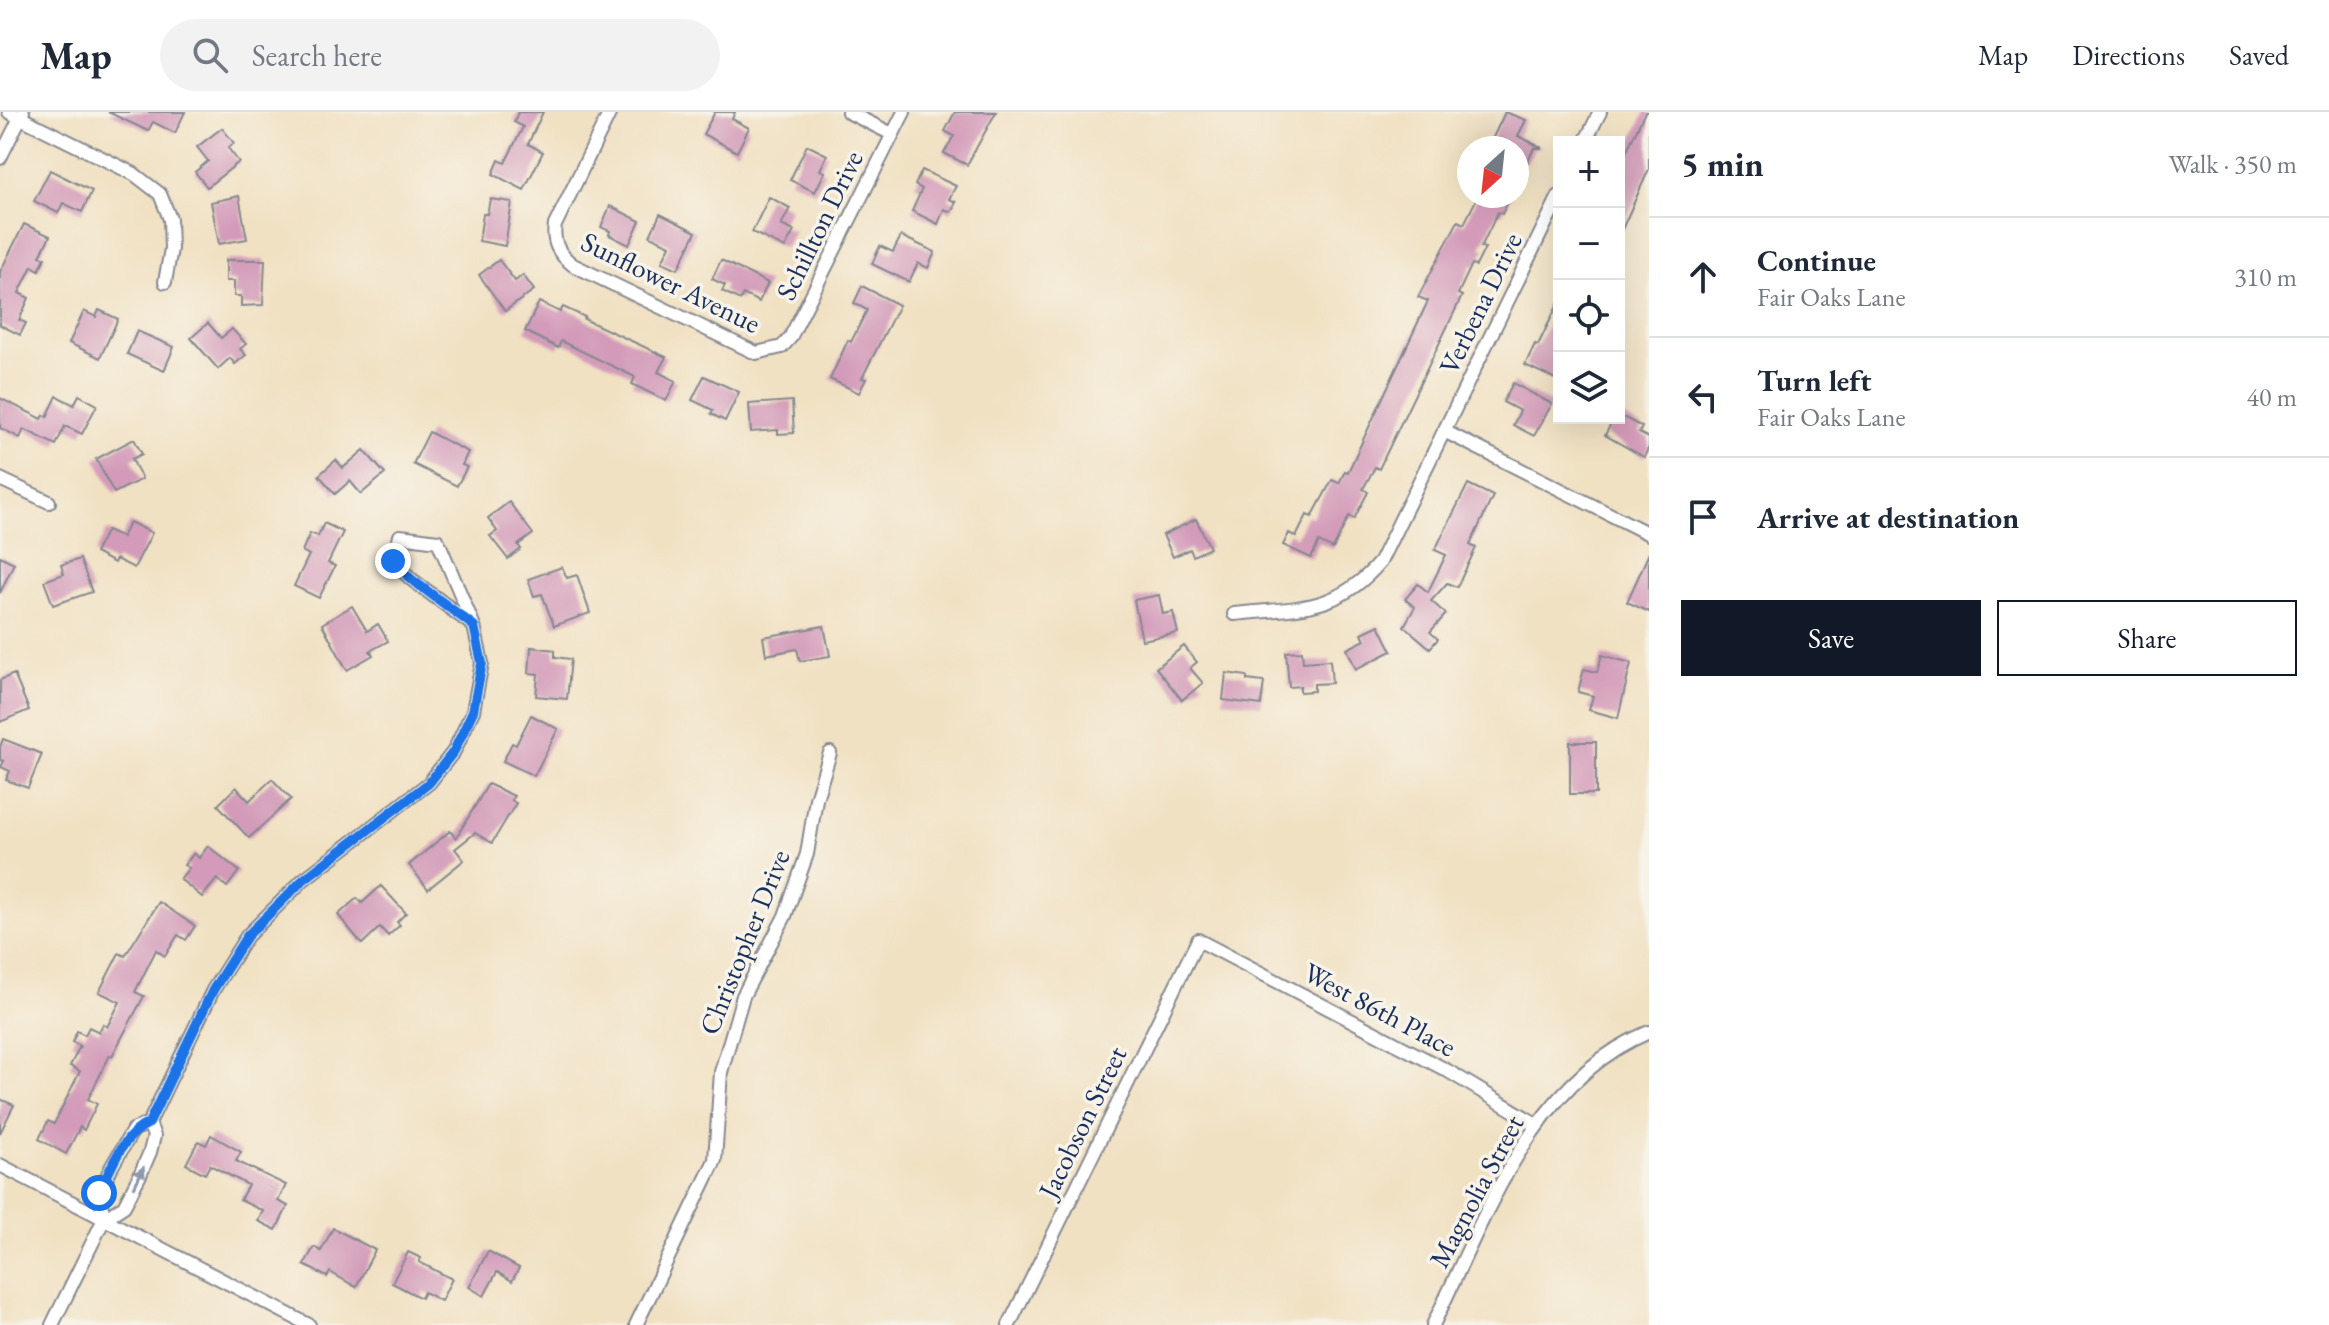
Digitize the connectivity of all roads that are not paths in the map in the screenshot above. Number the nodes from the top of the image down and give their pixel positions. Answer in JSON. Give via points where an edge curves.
{"nodes":[{"id":1,"x":610,"y":112,"type":"edge"},
{"id":2,"x":848,"y":112,"type":"edge"},
{"id":3,"x":904,"y":112,"type":"edge"},
{"id":4,"x":1600,"y":112,"type":"edge"},
{"id":5,"x":17,"y":114,"type":"edge"},
{"id":6,"x":892,"y":134,"type":"junction"},
{"id":7,"x":1588,"y":136,"type":"edge"},
{"id":8,"x":0,"y":158,"type":"edge"},
{"id":9,"x":1553,"y":208,"type":"edge"},
{"id":10,"x":165,"y":282,"type":"dead end"},
{"id":11,"x":769,"y":352,"type":"joint"},
{"id":12,"x":1444,"y":431,"type":"junction"},
{"id":13,"x":0,"y":479,"type":"edge"},
{"id":14,"x":49,"y":502,"type":"dead end"},
{"id":15,"x":1649,"y":534,"type":"edge"},
{"id":16,"x":1234,"y":614,"type":"dead end"},
{"id":17,"x":474,"y":626,"type":"junction"},
{"id":18,"x":830,"y":753,"type":"dead end"},
{"id":19,"x":1198,"y":940,"type":"joint"},
{"id":20,"x":1649,"y":1032,"type":"edge"},
{"id":21,"x":149,"y":1123,"type":"junction"},
{"id":22,"x":1536,"y":1124,"type":"junction"},
{"id":23,"x":0,"y":1165,"type":"edge"},
{"id":24,"x":104,"y":1219,"type":"junction"},
{"id":25,"x":52,"y":1325,"type":"edge"},
{"id":26,"x":309,"y":1325,"type":"edge"},
{"id":27,"x":636,"y":1325,"type":"edge"},
{"id":28,"x":1009,"y":1325,"type":"edge"},
{"id":29,"x":1433,"y":1325,"type":"edge"}],
"edges":[{"from":1,"to":11,"type":"street","name":"Sunflower Avenue","via":[[559,216],[554,234],[563,257],[742,348]]},
{"from":2,"to":6,"type":"street"},
{"from":3,"to":6,"type":"street","name":"Schillton Drive"},
{"from":4,"to":7,"type":"street"},
{"from":5,"to":8,"type":"street"},
{"from":5,"to":10,"type":"street","via":[[134,174],[160,194],[170,219]]},
{"from":6,"to":11,"type":"street","name":"Schillton Drive","via":[[790,338]]},
{"from":9,"to":12,"type":"street","name":"Verbena Drive"},
{"from":12,"to":15,"type":"street"},
{"from":12,"to":16,"type":"street","name":"Verbena Drive","via":[[1387,550],[1359,583],[1312,606]]},
{"from":13,"to":14,"type":"street"},
{"from":17,"to":17,"type":"street","via":[[438,541],[400,536],[393,561]]},
{"from":17,"to":21,"type":"street","via":[[482,663],[473,711],[454,751],[429,783],[303,880],[247,936],[213,990]]},
{"from":18,"to":27,"type":"street","name":"Christopher Drive","via":[[807,854],[785,916],[743,996],[721,1072],[715,1160]]},
{"from":19,"to":22,"type":"street","name":"West 86th Place","via":[[1448,1071]]},
{"from":19,"to":28,"type":"street","name":"Jacobson Street"},
{"from":20,"to":22,"type":"street","name":"Magnolia Street","via":[[1580,1076]]},
{"from":24,"to":21,"type":"street","one_way":true,"via":[[124,1206],[140,1175],[154,1136]]},
{"from":21,"to":24,"type":"street","via":[[133,1130],[99,1193]]},
{"from":22,"to":29,"type":"street","name":"Magnolia Street"},
{"from":23,"to":24,"type":"street"},
{"from":24,"to":25,"type":"street"},
{"from":24,"to":26,"type":"street"}]}
